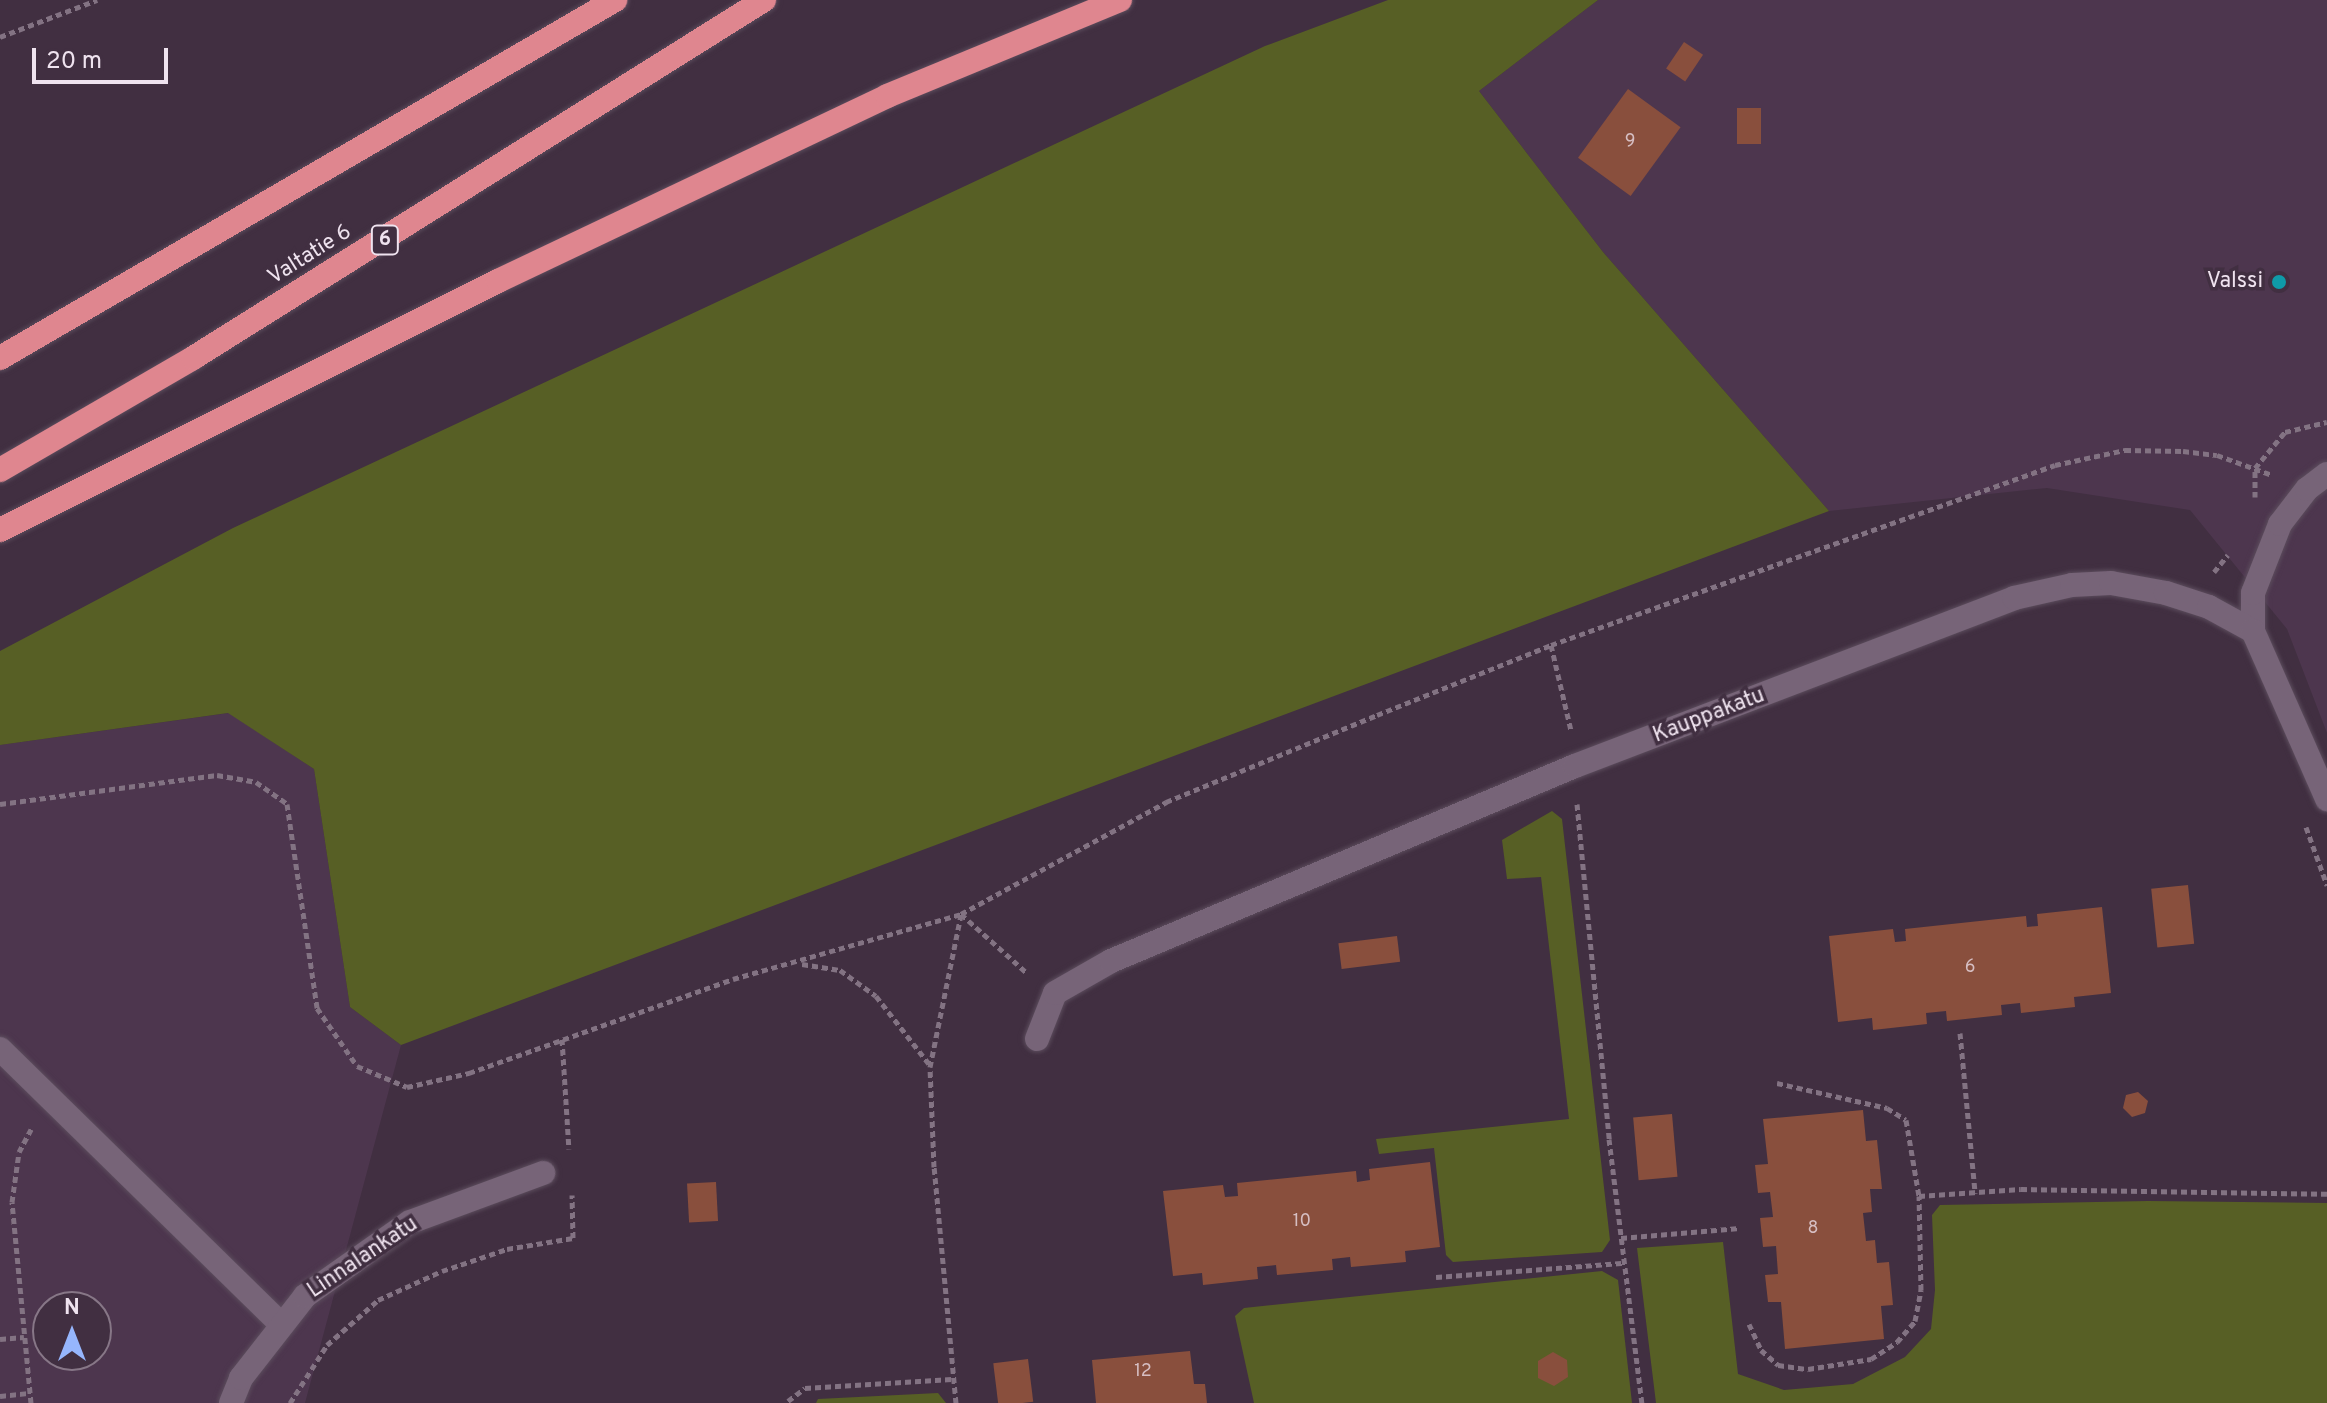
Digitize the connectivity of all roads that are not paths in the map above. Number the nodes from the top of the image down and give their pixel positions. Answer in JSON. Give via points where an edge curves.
{"nodes":[{"id":1,"x":600,"y":0,"type":"edge"},
{"id":2,"x":615,"y":0,"type":"edge"},
{"id":3,"x":764,"y":0,"type":"edge"},
{"id":4,"x":1120,"y":0,"type":"edge"},
{"id":5,"x":537,"y":48,"type":"junction"},
{"id":6,"x":0,"y":358,"type":"edge"},
{"id":7,"x":0,"y":470,"type":"edge"},
{"id":8,"x":2327,"y":474,"type":"edge"},
{"id":9,"x":0,"y":530,"type":"edge"},
{"id":10,"x":2253,"y":631,"type":"junction"},
{"id":11,"x":2327,"y":799,"type":"edge"},
{"id":12,"x":1037,"y":1039,"type":"dead end"},
{"id":13,"x":1,"y":1051,"type":"edge"},
{"id":14,"x":543,"y":1173,"type":"dead end"},
{"id":15,"x":281,"y":1324,"type":"junction"},
{"id":16,"x":231,"y":1403,"type":"edge"}],
"edges":[{"from":1,"to":5,"type":"highway"},
{"from":2,"to":5,"type":"highway"},
{"from":3,"to":7,"type":"highway","name":"Valtatie 6","number":"6","via":[[220,342]]},
{"from":4,"to":9,"type":"highway","via":[[873,102]]},
{"from":5,"to":6,"type":"highway"},
{"from":8,"to":10,"type":"street","via":[[2307,489],[2280,524],[2253,593]]},
{"from":10,"to":11,"type":"street"},
{"from":10,"to":12,"type":"street","name":"Kauppakatu","via":[[2209,607],[2111,583],[2014,598],[1575,766],[1111,961],[1055,993]]},
{"from":13,"to":15,"type":"street"},
{"from":14,"to":15,"type":"street","name":"Linnalankatu","via":[[410,1222],[305,1296]]},
{"from":15,"to":16,"type":"street","name":"Linnalankatu","via":[[241,1378]]}]}
